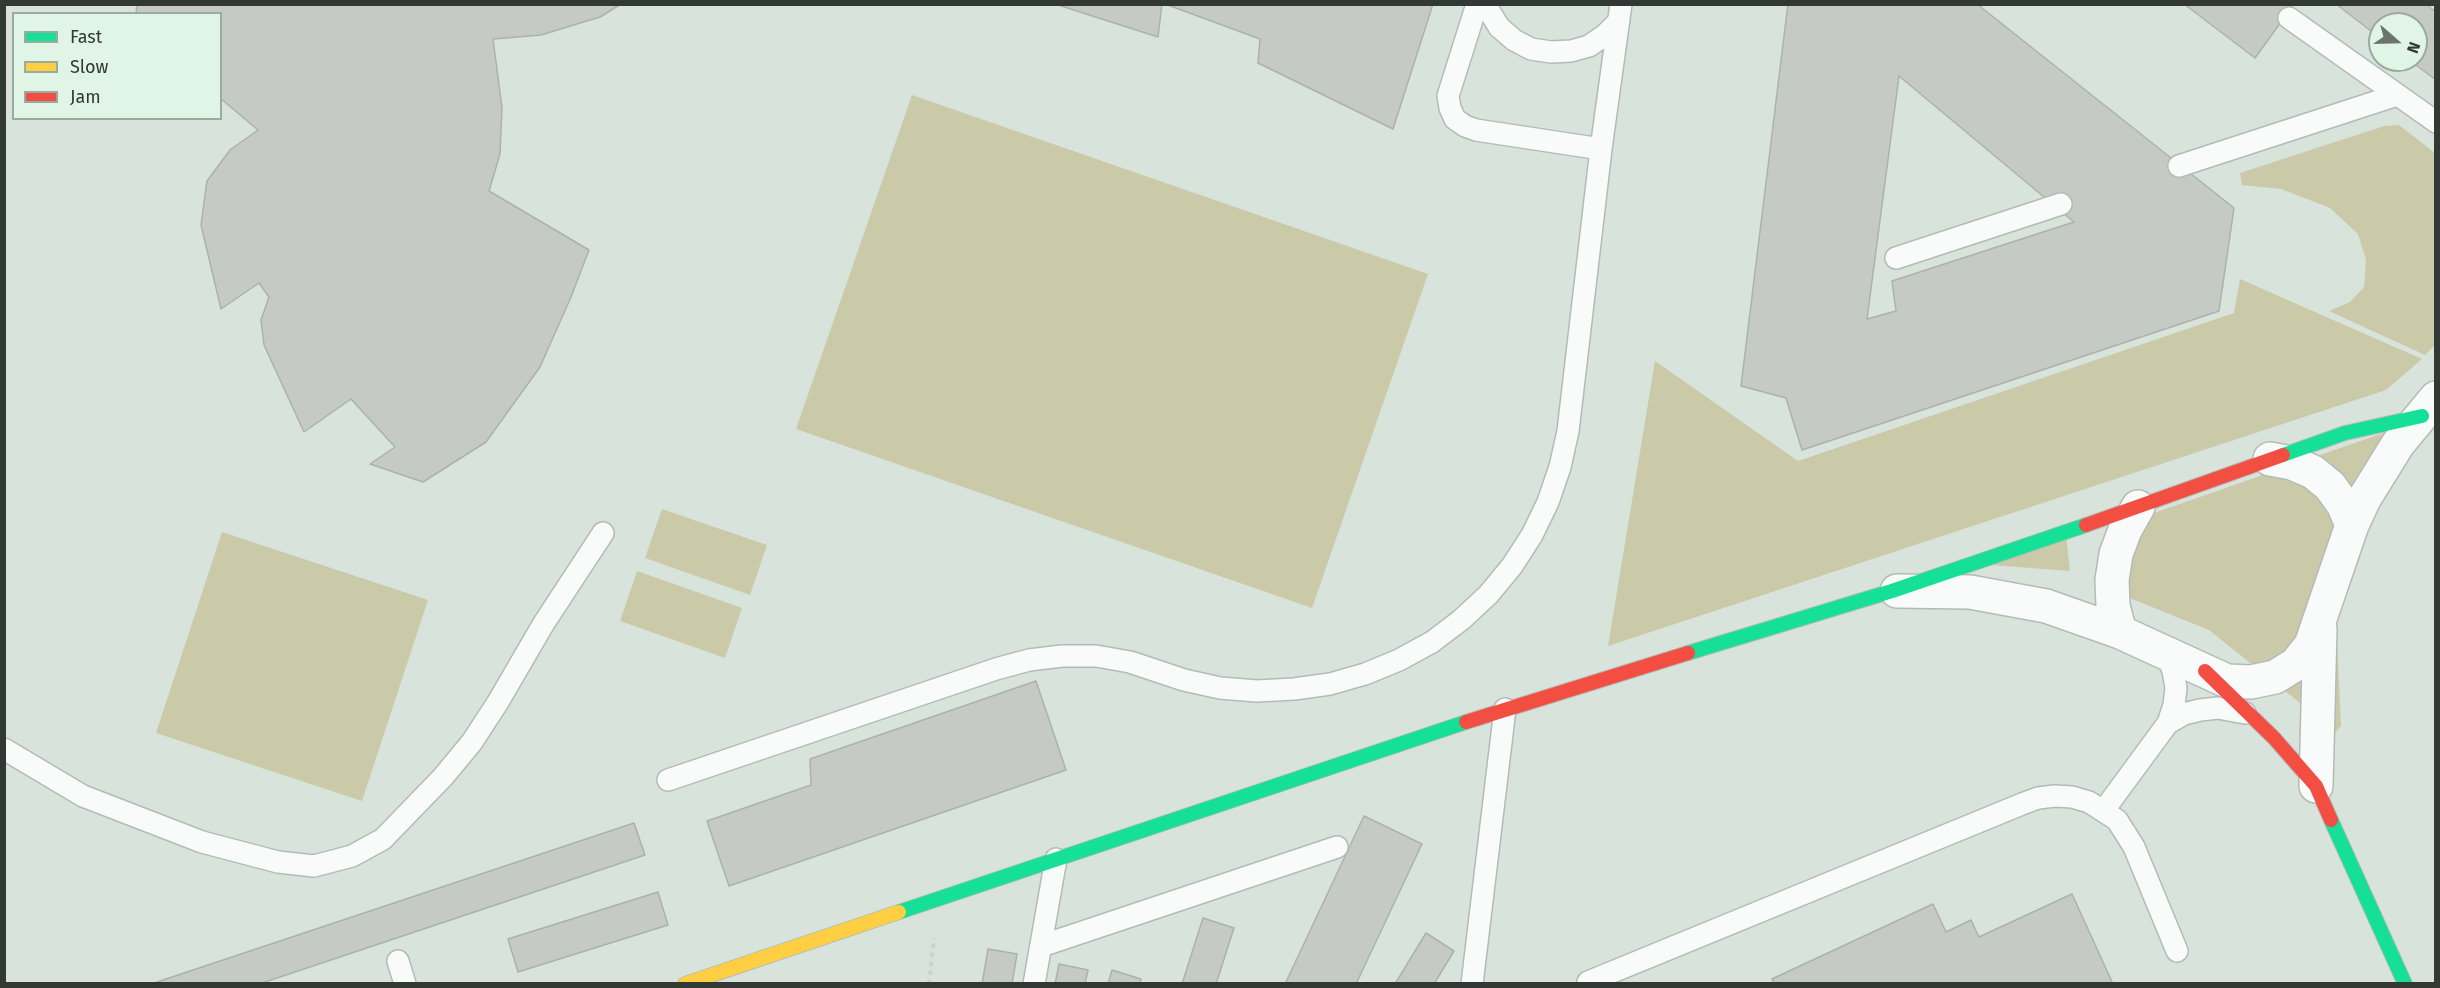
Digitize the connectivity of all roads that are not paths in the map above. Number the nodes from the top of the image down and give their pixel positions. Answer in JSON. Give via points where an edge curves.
{"nodes":[{"id":1,"x":1477,"y":4,"type":"edge"},
{"id":2,"x":1485,"y":4,"type":"edge"},
{"id":3,"x":1620,"y":13,"type":"edge"},
{"id":4,"x":2289,"y":18,"type":"dead end"},
{"id":5,"x":2397,"y":95,"type":"junction"},
{"id":6,"x":2436,"y":122,"type":"edge"},
{"id":7,"x":1601,"y":149,"type":"junction"},
{"id":8,"x":2179,"y":166,"type":"dead end"},
{"id":9,"x":2061,"y":204,"type":"dead end"},
{"id":10,"x":1896,"y":258,"type":"dead end"},
{"id":11,"x":2431,"y":413,"type":"edge"},
{"id":12,"x":2270,"y":459,"type":"junction"},
{"id":13,"x":2138,"y":507,"type":"junction"},
{"id":14,"x":2352,"y":525,"type":"junction"},
{"id":15,"x":603,"y":533,"type":"dead end"},
{"id":16,"x":1892,"y":591,"type":"junction"},
{"id":17,"x":2320,"y":623,"type":"junction"},
{"id":18,"x":2120,"y":632,"type":"junction"},
{"id":19,"x":2167,"y":654,"type":"junction"},
{"id":20,"x":2205,"y":671,"type":"junction"},
{"id":21,"x":1505,"y":709,"type":"junction"},
{"id":22,"x":2251,"y":715,"type":"junction"},
{"id":23,"x":2169,"y":723,"type":"junction"},
{"id":24,"x":4,"y":749,"type":"edge"},
{"id":25,"x":668,"y":780,"type":"dead end"},
{"id":26,"x":2316,"y":786,"type":"junction"},
{"id":27,"x":2104,"y":810,"type":"junction"},
{"id":28,"x":1337,"y":848,"type":"dead end"},
{"id":29,"x":1056,"y":859,"type":"junction"},
{"id":30,"x":1041,"y":946,"type":"junction"},
{"id":31,"x":2177,"y":951,"type":"dead end"},
{"id":32,"x":398,"y":961,"type":"dead end"},
{"id":33,"x":1588,"y":982,"type":"edge"},
{"id":34,"x":405,"y":984,"type":"edge"},
{"id":35,"x":685,"y":984,"type":"edge"},
{"id":36,"x":1034,"y":984,"type":"edge"},
{"id":37,"x":1472,"y":984,"type":"edge"},
{"id":38,"x":2405,"y":984,"type":"edge"}],
"edges":[{"from":1,"to":7,"type":"lane","via":[[1448,96],[1455,119],[1476,130]]},
{"from":2,"to":3,"type":"lane","via":[[1499,27],[1514,40],[1531,49],[1551,52],[1589,46],[1605,35]]},
{"from":3,"to":7,"type":"lane"},
{"from":4,"to":5,"type":"lane"},
{"from":5,"to":6,"type":"lane"},
{"from":5,"to":8,"type":"lane"},
{"from":7,"to":25,"type":"lane","via":[[1568,431],[1560,467],[1532,535],[1512,566],[1488,595],[1432,642],[1365,674],[1330,684],[1257,691],[1220,688],[1096,656],[1029,660]]},
{"from":9,"to":10,"type":"lane"},
{"from":11,"to":12,"type":"street","via":[[2344,433]]},
{"from":11,"to":14,"type":"street","via":[[2398,444],[2377,474]]},
{"from":12,"to":13,"type":"street"},
{"from":12,"to":14,"type":"street","via":[[2313,472],[2330,486]]},
{"from":13,"to":16,"type":"street"},
{"from":13,"to":18,"type":"street","via":[[2116,554],[2112,580]]},
{"from":14,"to":17,"type":"street"},
{"from":15,"to":24,"type":"lane","via":[[472,742],[383,839],[352,856],[314,866],[278,862],[202,842],[83,796]]},
{"from":16,"to":18,"type":"street","via":[[1960,592],[2008,598],[2046,606]]},
{"from":16,"to":21,"type":"street"},
{"from":17,"to":20,"type":"street","via":[[2311,645],[2295,664],[2275,677],[2227,681]]},
{"from":17,"to":26,"type":"street"},
{"from":18,"to":19,"type":"street"},
{"from":19,"to":20,"type":"street"},
{"from":19,"to":23,"type":"lane","via":[[2176,688]]},
{"from":20,"to":22,"type":"street"},
{"from":21,"to":29,"type":"street"},
{"from":21,"to":37,"type":"lane"},
{"from":22,"to":23,"type":"lane","via":[[2209,709],[2184,714]]},
{"from":22,"to":26,"type":"street"},
{"from":23,"to":27,"type":"lane"},
{"from":26,"to":38,"type":"street"},
{"from":27,"to":31,"type":"lane","via":[[2117,820],[2134,847]]},
{"from":27,"to":33,"type":"lane","via":[[2072,797],[2038,798]]},
{"from":28,"to":30,"type":"lane"},
{"from":29,"to":30,"type":"lane"},
{"from":29,"to":35,"type":"street"},
{"from":30,"to":36,"type":"lane"},
{"from":32,"to":34,"type":"lane"}]}
